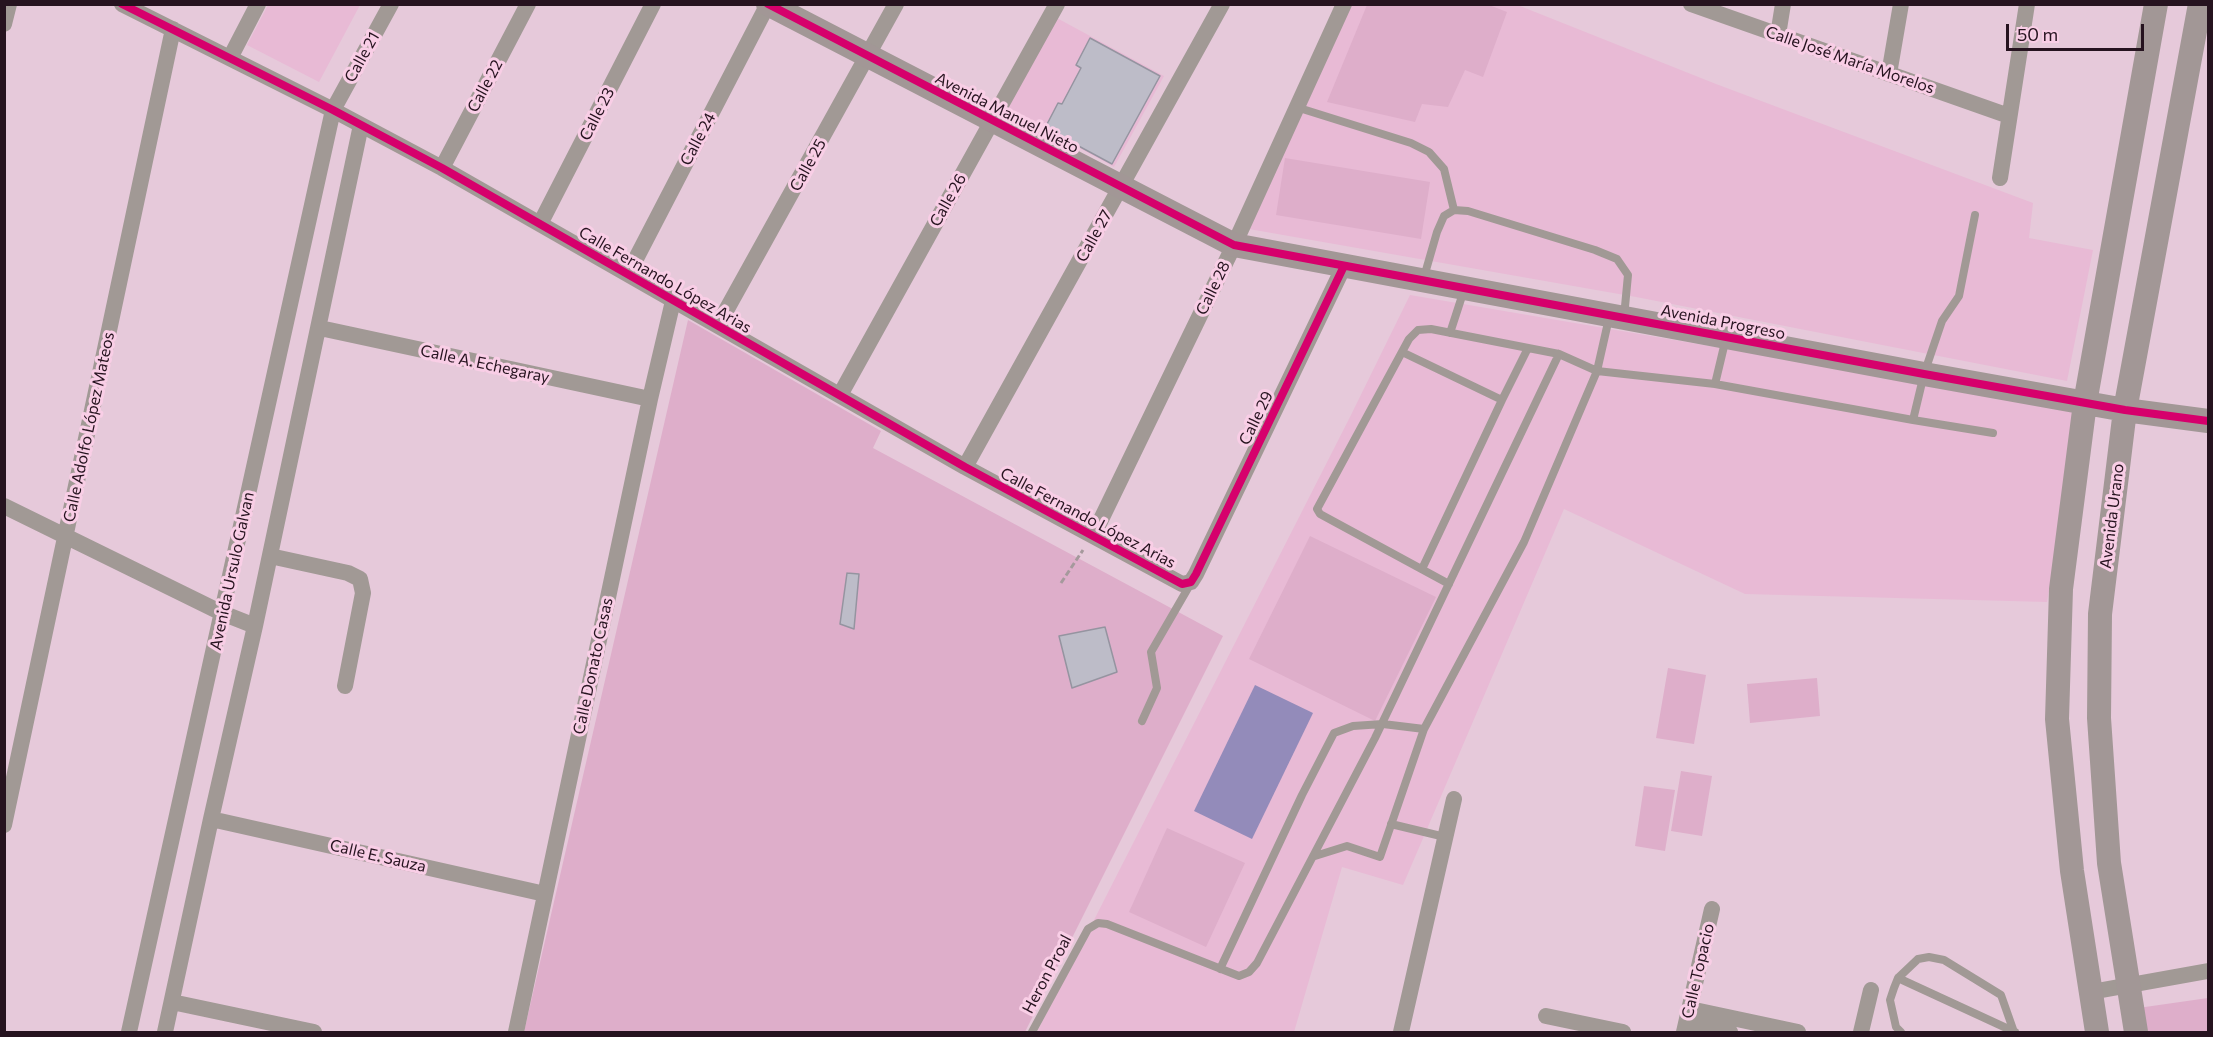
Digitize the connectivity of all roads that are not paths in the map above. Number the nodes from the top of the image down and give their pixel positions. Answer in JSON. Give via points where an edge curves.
{"nodes":[{"id":1,"x":9,"y":4,"type":"edge"},
{"id":2,"x":258,"y":4,"type":"edge"},
{"id":3,"x":391,"y":4,"type":"edge"},
{"id":4,"x":528,"y":4,"type":"edge"},
{"id":5,"x":653,"y":4,"type":"edge"},
{"id":6,"x":768,"y":4,"type":"edge"},
{"id":7,"x":896,"y":4,"type":"edge"},
{"id":8,"x":1057,"y":4,"type":"edge"},
{"id":9,"x":1222,"y":4,"type":"edge"},
{"id":10,"x":1344,"y":4,"type":"edge"},
{"id":11,"x":1691,"y":4,"type":"edge"},
{"id":12,"x":1783,"y":4,"type":"edge"},
{"id":13,"x":1901,"y":4,"type":"edge"},
{"id":14,"x":2027,"y":4,"type":"edge"},
{"id":15,"x":2156,"y":4,"type":"edge"},
{"id":16,"x":2200,"y":4,"type":"edge"},
{"id":17,"x":124,"y":5,"type":"edge"},
{"id":18,"x":4,"y":24,"type":"edge"},
{"id":19,"x":173,"y":29,"type":"junction"},
{"id":20,"x":1778,"y":35,"type":"junction"},
{"id":21,"x":868,"y":56,"type":"junction"},
{"id":22,"x":230,"y":58,"type":"junction"},
{"id":23,"x":1889,"y":74,"type":"junction"},
{"id":24,"x":1296,"y":107,"type":"junction"},
{"id":25,"x":333,"y":110,"type":"junction"},
{"id":26,"x":2009,"y":116,"type":"junction"},
{"id":27,"x":992,"y":120,"type":"junction"},
{"id":28,"x":362,"y":125,"type":"junction"},
{"id":29,"x":442,"y":168,"type":"junction"},
{"id":30,"x":2000,"y":178,"type":"dead end"},
{"id":31,"x":1121,"y":187,"type":"junction"},
{"id":32,"x":1454,"y":210,"type":"junction"},
{"id":33,"x":1975,"y":214,"type":"dead end"},
{"id":34,"x":540,"y":224,"type":"junction"},
{"id":35,"x":1234,"y":245,"type":"junction"},
{"id":36,"x":1344,"y":266,"type":"junction"},
{"id":37,"x":628,"y":274,"type":"junction"},
{"id":38,"x":1424,"y":280,"type":"junction"},
{"id":39,"x":1465,"y":288,"type":"junction"},
{"id":40,"x":673,"y":301,"type":"junction"},
{"id":41,"x":1617,"y":316,"type":"junction"},
{"id":42,"x":718,"y":326,"type":"junction"},
{"id":43,"x":320,"y":328,"type":"junction"},
{"id":44,"x":1450,"y":333,"type":"junction"},
{"id":45,"x":1726,"y":337,"type":"junction"},
{"id":46,"x":1528,"y":348,"type":"junction"},
{"id":47,"x":1402,"y":352,"type":"junction"},
{"id":48,"x":1559,"y":354,"type":"junction"},
{"id":49,"x":1597,"y":371,"type":"junction"},
{"id":50,"x":1924,"y":374,"type":"junction"},
{"id":51,"x":1715,"y":384,"type":"junction"},
{"id":52,"x":840,"y":395,"type":"junction"},
{"id":53,"x":650,"y":399,"type":"junction"},
{"id":54,"x":1502,"y":400,"type":"junction"},
{"id":55,"x":2085,"y":403,"type":"junction"},
{"id":56,"x":2125,"y":410,"type":"junction"},
{"id":57,"x":1913,"y":420,"type":"junction"},
{"id":58,"x":2208,"y":421,"type":"edge"},
{"id":59,"x":1993,"y":433,"type":"dead end"},
{"id":60,"x":964,"y":467,"type":"junction"},
{"id":61,"x":4,"y":506,"type":"edge"},
{"id":62,"x":66,"y":535,"type":"junction"},
{"id":63,"x":1093,"y":536,"type":"junction"},
{"id":64,"x":270,"y":556,"type":"junction"},
{"id":65,"x":1422,"y":569,"type":"junction"},
{"id":66,"x":1191,"y":582,"type":"junction"},
{"id":67,"x":1449,"y":584,"type":"junction"},
{"id":68,"x":222,"y":613,"type":"junction"},
{"id":69,"x":255,"y":626,"type":"junction"},
{"id":70,"x":345,"y":686,"type":"dead end"},
{"id":71,"x":1142,"y":721,"type":"dead end"},
{"id":72,"x":1383,"y":724,"type":"junction"},
{"id":73,"x":1424,"y":729,"type":"junction"},
{"id":74,"x":1454,"y":799,"type":"dead end"},
{"id":75,"x":211,"y":819,"type":"junction"},
{"id":76,"x":1391,"y":824,"type":"junction"},
{"id":77,"x":4,"y":825,"type":"edge"},
{"id":78,"x":1445,"y":837,"type":"junction"},
{"id":79,"x":1315,"y":856,"type":"junction"},
{"id":80,"x":544,"y":894,"type":"junction"},
{"id":81,"x":1712,"y":909,"type":"dead end"},
{"id":82,"x":1220,"y":969,"type":"junction"},
{"id":83,"x":2208,"y":971,"type":"edge"},
{"id":84,"x":1898,"y":978,"type":"junction"},
{"id":85,"x":2128,"y":984,"type":"junction"},
{"id":86,"x":1871,"y":990,"type":"dead end"},
{"id":87,"x":2091,"y":992,"type":"junction"},
{"id":88,"x":172,"y":1002,"type":"junction"},
{"id":89,"x":1546,"y":1016,"type":"dead end"},
{"id":90,"x":1687,"y":1022,"type":"edge"},
{"id":91,"x":129,"y":1032,"type":"edge"},
{"id":92,"x":165,"y":1032,"type":"edge"},
{"id":93,"x":314,"y":1032,"type":"edge"},
{"id":94,"x":516,"y":1032,"type":"edge"},
{"id":95,"x":1032,"y":1032,"type":"edge"},
{"id":96,"x":1401,"y":1032,"type":"edge"},
{"id":97,"x":1623,"y":1032,"type":"edge"},
{"id":98,"x":1730,"y":1032,"type":"edge"},
{"id":99,"x":1798,"y":1032,"type":"edge"},
{"id":100,"x":1860,"y":1032,"type":"edge"},
{"id":101,"x":1901,"y":1032,"type":"edge"},
{"id":102,"x":2015,"y":1032,"type":"edge"},
{"id":103,"x":2097,"y":1032,"type":"edge"},
{"id":104,"x":2136,"y":1032,"type":"edge"}],
"edges":[{"from":1,"to":18,"type":"street"},
{"from":2,"to":22,"type":"street"},
{"from":3,"to":25,"type":"street","name":"Calle 21"},
{"from":4,"to":29,"type":"street","name":"Calle 22"},
{"from":5,"to":34,"type":"street","name":"Calle 23"},
{"from":6,"to":21,"type":"main road","name":"Avenida Manuel Nieto"},
{"from":6,"to":37,"type":"street","name":"Calle 24"},
{"from":7,"to":21,"type":"street","name":"Calle 25"},
{"from":8,"to":27,"type":"street","name":"Calle 26"},
{"from":9,"to":31,"type":"street","name":"Calle 27"},
{"from":10,"to":24,"type":"street","name":"Calle 28"},
{"from":11,"to":20,"type":"street","name":"Calle José María Morelos"},
{"from":12,"to":20,"type":"street"},
{"from":13,"to":23,"type":"street"},
{"from":14,"to":26,"type":"street"},
{"from":15,"to":55,"type":"main road"},
{"from":16,"to":56,"type":"main road","name":"Avenida Urano"},
{"from":17,"to":19,"type":"street","name":"Calle Fernando López Arias"},
{"from":19,"to":22,"type":"street","name":"Calle Fernando López Arias"},
{"from":19,"to":62,"type":"street","name":"Calle Adolfo López Mateos"},
{"from":20,"to":23,"type":"street","name":"Calle José María Morelos"},
{"from":21,"to":27,"type":"main road","name":"Avenida Manuel Nieto"},
{"from":21,"to":42,"type":"street","name":"Calle 25"},
{"from":22,"to":25,"type":"street","name":"Calle Fernando López Arias"},
{"from":23,"to":26,"type":"street","name":"Calle José María Morelos"},
{"from":24,"to":32,"type":"lane","via":[[1429,152],[1444,169]]},
{"from":24,"to":35,"type":"street","name":"Calle 28"},
{"from":25,"to":28,"type":"street","name":"Calle Fernando López Arias"},
{"from":25,"to":68,"type":"street","name":"Avenida Ursulo Galvan"},
{"from":26,"to":30,"type":"street"},
{"from":27,"to":31,"type":"main road","name":"Avenida Manuel Nieto"},
{"from":27,"to":52,"type":"street","name":"Calle 26"},
{"from":28,"to":29,"type":"street","name":"Calle Fernando López Arias"},
{"from":28,"to":43,"type":"street","name":"Avenida Ursulo Galvan"},
{"from":29,"to":34,"type":"street","name":"Calle Fernando López Arias"},
{"from":31,"to":35,"type":"main road","name":"Avenida Manuel Nieto"},
{"from":31,"to":60,"type":"street","name":"Calle 27"},
{"from":32,"to":38,"type":"lane","via":[[1444,216],[1437,232]]},
{"from":32,"to":41,"type":"lane","via":[[1468,211],[1617,259],[1628,275]]},
{"from":33,"to":50,"type":"lane","via":[[1959,296],[1942,321]]},
{"from":34,"to":37,"type":"street","name":"Calle Fernando López Arias"},
{"from":35,"to":36,"type":"main road","name":"Avenida Progreso"},
{"from":35,"to":63,"type":"street","name":"Calle 28"},
{"from":36,"to":38,"type":"main road","name":"Avenida Progreso"},
{"from":36,"to":66,"type":"street","name":"Calle 29"},
{"from":37,"to":40,"type":"street","name":"Calle Fernando López Arias"},
{"from":38,"to":39,"type":"main road","name":"Avenida Progreso"},
{"from":39,"to":41,"type":"main road","name":"Avenida Progreso"},
{"from":39,"to":44,"type":"lane"},
{"from":40,"to":42,"type":"street","name":"Calle Fernando López Arias"},
{"from":40,"to":53,"type":"street","name":"Calle Donato Casas"},
{"from":41,"to":45,"type":"main road","name":"Avenida Progreso"},
{"from":41,"to":49,"type":"lane"},
{"from":42,"to":52,"type":"street","name":"Calle Fernando López Arias"},
{"from":43,"to":53,"type":"street","name":"Calle A. Echegaray"},
{"from":43,"to":64,"type":"street","name":"Avenida Ursulo Galvan"},
{"from":44,"to":46,"type":"lane"},
{"from":44,"to":47,"type":"lane","via":[[1418,330]]},
{"from":45,"to":50,"type":"main road","name":"Avenida Progreso"},
{"from":45,"to":51,"type":"lane"},
{"from":46,"to":48,"type":"lane"},
{"from":46,"to":54,"type":"lane"},
{"from":47,"to":54,"type":"lane"},
{"from":47,"to":65,"type":"lane","via":[[1317,509]]},
{"from":48,"to":49,"type":"lane"},
{"from":48,"to":67,"type":"lane"},
{"from":49,"to":51,"type":"lane"},
{"from":49,"to":73,"type":"lane","via":[[1524,542]]},
{"from":50,"to":55,"type":"main road","name":"Avenida Progreso"},
{"from":50,"to":57,"type":"lane"},
{"from":51,"to":57,"type":"lane"},
{"from":52,"to":60,"type":"street","name":"Calle Fernando López Arias"},
{"from":53,"to":80,"type":"street","name":"Calle Donato Casas"},
{"from":54,"to":65,"type":"lane"},
{"from":55,"to":56,"type":"main road","name":"Avenida Progreso"},
{"from":55,"to":87,"type":"main road","via":[[2061,589],[2057,719],[2072,871]]},
{"from":56,"to":58,"type":"main road","name":"Avenida Progreso"},
{"from":56,"to":85,"type":"main road","name":"Avenida Urano","via":[[2100,614],[2099,718],[2109,863]]},
{"from":57,"to":59,"type":"lane"},
{"from":60,"to":63,"type":"street","name":"Calle Fernando López Arias"},
{"from":61,"to":62,"type":"street"},
{"from":62,"to":68,"type":"street"},
{"from":62,"to":77,"type":"street","name":"Calle Adolfo López Mateos"},
{"from":63,"to":66,"type":"street","name":"Calle Fernando López Arias","via":[[1182,584]]},
{"from":64,"to":69,"type":"street","name":"Avenida Ursulo Galvan"},
{"from":64,"to":70,"type":"street","via":[[360,579],[363,593]]},
{"from":65,"to":67,"type":"lane"},
{"from":66,"to":71,"type":"lane","via":[[1151,652],[1157,688]]},
{"from":67,"to":72,"type":"lane"},
{"from":68,"to":69,"type":"street"},
{"from":68,"to":91,"type":"street","name":"Avenida Ursulo Galvan"},
{"from":69,"to":75,"type":"street","name":"Avenida Ursulo Galvan"},
{"from":72,"to":73,"type":"lane"},
{"from":72,"to":79,"type":"lane"},
{"from":72,"to":82,"type":"lane","via":[[1353,726],[1334,733]]},
{"from":73,"to":76,"type":"lane"},
{"from":74,"to":78,"type":"street"},
{"from":75,"to":80,"type":"street","name":"Calle E. Sauza"},
{"from":75,"to":88,"type":"street","name":"Avenida Ursulo Galvan"},
{"from":76,"to":78,"type":"lane"},
{"from":76,"to":79,"type":"lane","via":[[1380,857],[1347,846]]},
{"from":78,"to":96,"type":"street"},
{"from":79,"to":82,"type":"lane","via":[[1257,963],[1239,976]]},
{"from":80,"to":94,"type":"street","name":"Calle Donato Casas"},
{"from":81,"to":90,"type":"street","name":"Calle Topacio"},
{"from":82,"to":95,"type":"lane","name":"Heron Proal","via":[[1098,923],[1088,929]]},
{"from":83,"to":85,"type":"street"},
{"from":84,"to":101,"type":"lane","via":[[1890,1000],[1896,1027]]},
{"from":84,"to":102,"type":"lane"},
{"from":84,"to":102,"type":"lane","via":[[1918,959],[1944,960],[2001,995]]},
{"from":85,"to":87,"type":"street"},
{"from":85,"to":104,"type":"main road","name":"Avenida Urano"},
{"from":86,"to":100,"type":"street"},
{"from":87,"to":103,"type":"main road"},
{"from":88,"to":92,"type":"street","name":"Avenida Ursulo Galvan"},
{"from":88,"to":93,"type":"street"},
{"from":89,"to":97,"type":"street"},
{"from":90,"to":98,"type":"street"},
{"from":90,"to":99,"type":"street"}]}
